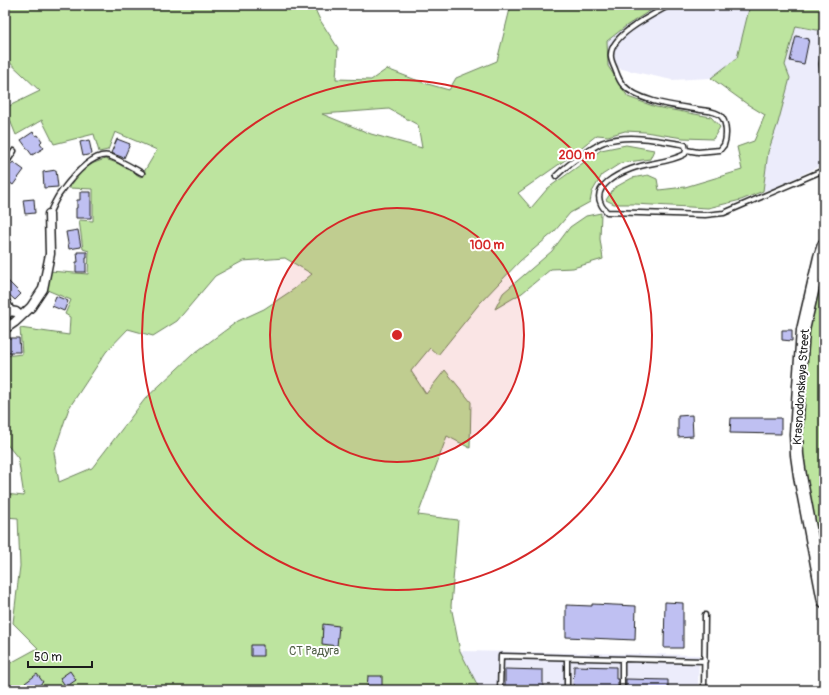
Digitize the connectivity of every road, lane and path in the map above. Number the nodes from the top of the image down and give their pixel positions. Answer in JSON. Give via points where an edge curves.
{"nodes":[{"id":1,"x":670,"y":5,"type":"edge"},
{"id":2,"x":824,"y":48,"type":"edge"},
{"id":3,"x":824,"y":90,"type":"edge"},
{"id":4,"x":686,"y":150,"type":"junction"},
{"id":5,"x":14,"y":151,"type":"dead end"},
{"id":6,"x":5,"y":165,"type":"edge"},
{"id":7,"x":824,"y":170,"type":"edge"},
{"id":8,"x":142,"y":173,"type":"dead end"},
{"id":9,"x":556,"y":176,"type":"dead end"},
{"id":10,"x":49,"y":214,"type":"joint"},
{"id":11,"x":824,"y":245,"type":"edge"},
{"id":12,"x":5,"y":300,"type":"edge"},
{"id":13,"x":7,"y":313,"type":"edge"},
{"id":14,"x":21,"y":316,"type":"junction"},
{"id":15,"x":5,"y":329,"type":"edge"},
{"id":16,"x":824,"y":601,"type":"edge"},
{"id":17,"x":706,"y":615,"type":"dead end"},
{"id":18,"x":567,"y":658,"type":"junction"},
{"id":19,"x":622,"y":659,"type":"junction"},
{"id":20,"x":705,"y":661,"type":"junction"},
{"id":21,"x":500,"y":690,"type":"edge"},
{"id":22,"x":567,"y":690,"type":"edge"},
{"id":23,"x":622,"y":690,"type":"edge"},
{"id":24,"x":704,"y":690,"type":"edge"}],
"edges":[{"from":1,"to":4,"type":"lane","via":[[631,28],[616,41],[611,60],[623,85],[632,92],[646,99],[714,112],[721,116],[726,126],[726,138],[720,150]]},
{"from":2,"to":3,"type":"lane"},
{"from":4,"to":7,"type":"lane","via":[[685,154],[678,158],[632,168],[616,176],[605,184],[599,193],[601,205],[607,212],[706,215],[724,213]]},
{"from":4,"to":9,"type":"lane","via":[[685,145],[652,139],[632,138],[603,142],[584,153]]},
{"from":5,"to":6,"type":"lane"},
{"from":8,"to":10,"type":"lane","via":[[108,156],[101,156],[81,168],[61,193]]},
{"from":10,"to":14,"type":"street","via":[[50,254],[42,289],[31,307]]},
{"from":11,"to":16,"type":"street","name":"Krasnodonskaya Street","via":[[803,330],[796,455]]},
{"from":12,"to":13,"type":"street"},
{"from":13,"to":14,"type":"street","via":[[16,312]]},
{"from":14,"to":15,"type":"street"},
{"from":17,"to":20,"type":"lane"},
{"from":18,"to":19,"type":"lane"},
{"from":18,"to":21,"type":"lane","via":[[501,656]]},
{"from":18,"to":22,"type":"lane"},
{"from":19,"to":20,"type":"lane"},
{"from":19,"to":23,"type":"lane"},
{"from":20,"to":24,"type":"lane"}]}
